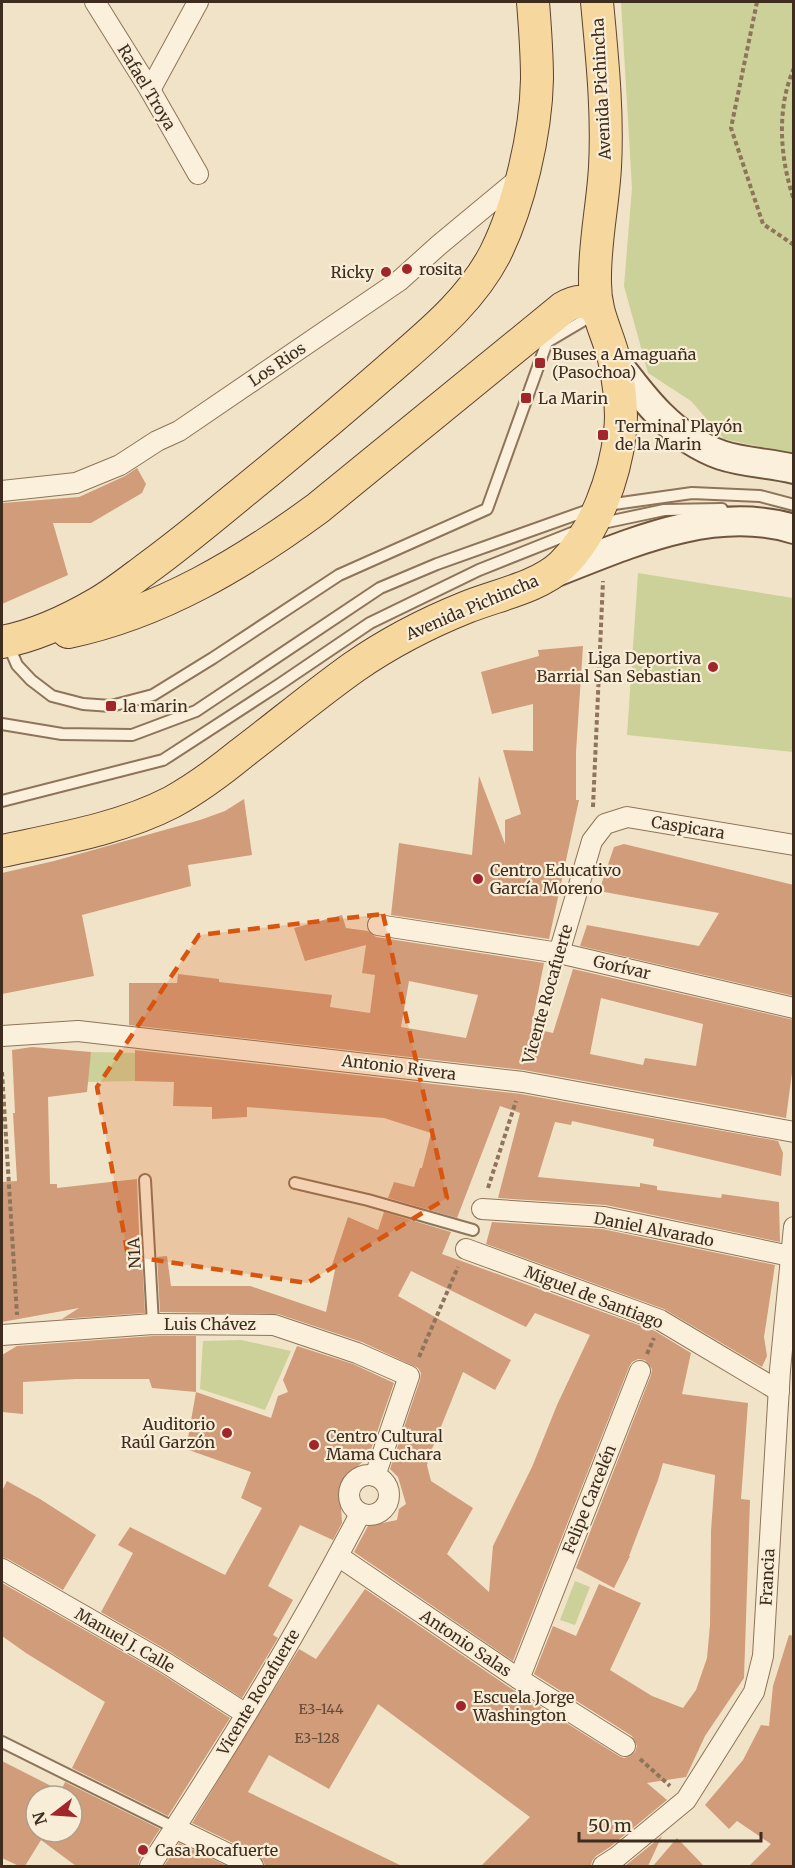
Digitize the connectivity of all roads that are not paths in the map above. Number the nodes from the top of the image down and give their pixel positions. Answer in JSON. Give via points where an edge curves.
{"nodes":[{"id":1,"x":95,"y":2,"type":"edge"},
{"id":2,"x":198,"y":2,"type":"edge"},
{"id":3,"x":533,"y":2,"type":"edge"},
{"id":4,"x":597,"y":2,"type":"edge"},
{"id":5,"x":150,"y":90,"type":"junction"},
{"id":6,"x":198,"y":174,"type":"dead end"},
{"id":7,"x":522,"y":176,"type":"junction"},
{"id":8,"x":598,"y":312,"type":"junction"},
{"id":9,"x":614,"y":359,"type":"junction"},
{"id":10,"x":794,"y":469,"type":"edge"},
{"id":11,"x":2,"y":491,"type":"edge"},
{"id":12,"x":794,"y":505,"type":"edge"},
{"id":13,"x":732,"y":509,"type":"dead end"},
{"id":14,"x":794,"y":515,"type":"edge"},
{"id":15,"x":783,"y":520,"type":"edge"},
{"id":16,"x":598,"y":528,"type":"junction"},
{"id":17,"x":4,"y":642,"type":"edge"},
{"id":18,"x":2,"y":724,"type":"edge"},
{"id":19,"x":2,"y":801,"type":"edge"},
{"id":20,"x":592,"y":841,"type":"joint"},
{"id":21,"x":794,"y":845,"type":"edge"},
{"id":22,"x":2,"y":851,"type":"edge"},
{"id":23,"x":378,"y":925,"type":"dead end"},
{"id":24,"x":559,"y":953,"type":"junction"},
{"id":25,"x":794,"y":1008,"type":"edge"},
{"id":26,"x":2,"y":1036,"type":"edge"},
{"id":27,"x":794,"y":1132,"type":"edge"},
{"id":28,"x":145,"y":1180,"type":"dead end"},
{"id":29,"x":295,"y":1183,"type":"dead end"},
{"id":30,"x":482,"y":1209,"type":"road end"},
{"id":31,"x":794,"y":1227,"type":"edge"},
{"id":32,"x":473,"y":1230,"type":"dead end"},
{"id":33,"x":464,"y":1253,"type":"road end"},
{"id":34,"x":790,"y":1256,"type":"junction"},
{"id":35,"x":153,"y":1324,"type":"junction"},
{"id":36,"x":10,"y":1334,"type":"edge"},
{"id":37,"x":640,"y":1371,"type":"road end"},
{"id":38,"x":779,"y":1391,"type":"junction"},
{"id":39,"x":375,"y":1476,"type":"junction"},
{"id":40,"x":360,"y":1514,"type":"junction"},
{"id":41,"x":338,"y":1556,"type":"junction"},
{"id":42,"x":2,"y":1569,"type":"edge"},
{"id":43,"x":519,"y":1679,"type":"junction"},
{"id":44,"x":246,"y":1714,"type":"junction"},
{"id":45,"x":2,"y":1742,"type":"edge"},
{"id":46,"x":625,"y":1746,"type":"road end"},
{"id":47,"x":175,"y":1828,"type":"junction"},
{"id":48,"x":150,"y":1866,"type":"edge"},
{"id":49,"x":253,"y":1866,"type":"edge"},
{"id":50,"x":603,"y":1866,"type":"edge"}],
"edges":[{"from":1,"to":5,"type":"street","name":"Rafael Troya"},
{"from":2,"to":5,"type":"street"},
{"from":3,"to":7,"type":"main road","via":[[537,79]]},
{"from":4,"to":8,"type":"main road","name":"Avenida Pichincha","via":[[606,132],[595,262]]},
{"from":5,"to":6,"type":"street","name":"Rafael Troya"},
{"from":7,"to":11,"type":"street","name":"Los Rios","via":[[399,281],[179,430],[120,465],[76,483]]},
{"from":7,"to":17,"type":"main road","via":[[504,233],[490,261],[473,289],[440,325],[192,534],[115,592],[43,629]]},
{"from":8,"to":9,"type":"main road","name":"Avenida Pichincha"},
{"from":8,"to":17,"type":"main road","via":[[581,300],[563,308],[318,508],[213,576],[113,621]]},
{"from":8,"to":17,"type":"lane","via":[[547,342],[487,509],[339,575],[153,694],[111,706],[83,705],[52,696],[17,665]]},
{"from":9,"to":10,"type":"main road","via":[[660,416],[690,440],[736,459]]},
{"from":9,"to":16,"type":"main road","name":"Avenida Pichincha","via":[[621,431]]},
{"from":12,"to":16,"type":"lane","via":[[760,495],[692,493]]},
{"from":13,"to":16,"type":"lane","via":[[664,510]]},
{"from":14,"to":15,"type":"lane"},
{"from":15,"to":16,"type":"main road","via":[[709,524],[661,533]]},
{"from":16,"to":18,"type":"lane","via":[[437,564],[380,588],[196,711],[132,735],[62,734]]},
{"from":16,"to":19,"type":"lane","via":[[479,570],[370,623],[163,760]]},
{"from":16,"to":22,"type":"main road","name":"Avenida Pichincha","via":[[549,575],[439,618],[392,642],[203,783],[170,803],[92,831]]},
{"from":20,"to":21,"type":"street","name":"Caspicara","via":[[605,824],[627,817]]},
{"from":20,"to":24,"type":"street","name":"Vicente Rocafuerte"},
{"from":23,"to":24,"type":"street","name":"Gorívar"},
{"from":24,"to":25,"type":"street","name":"Gorívar"},
{"from":26,"to":27,"type":"street","name":"Antonio Rivera","via":[[78,1031],[523,1082]]},
{"from":28,"to":35,"type":"lane","name":"N1A"},
{"from":29,"to":32,"type":"lane"},
{"from":30,"to":34,"type":"street","name":"Daniel Alvarado","via":[[604,1217]]},
{"from":31,"to":34,"type":"street","name":"Francia"},
{"from":33,"to":38,"type":"street","name":"Miguel de Santiago","via":[[660,1320]]},
{"from":34,"to":38,"type":"street","name":"Francia"},
{"from":35,"to":36,"type":"street","name":"Luis Chávez"},
{"from":35,"to":39,"type":"street","name":"Luis Chávez","via":[[274,1325],[410,1376]]},
{"from":37,"to":43,"type":"street","name":"Felipe Carcelén"},
{"from":38,"to":50,"type":"street","name":"Francia","via":[[763,1656],[754,1692],[686,1800]]},
{"from":39,"to":40,"type":"street","via":[[361,1477],[350,1488],[350,1503]]},
{"from":39,"to":40,"type":"street","via":[[387,1487],[387,1503],[376,1514]]},
{"from":40,"to":41,"type":"street","name":"Vicente Rocafuerte"},
{"from":41,"to":43,"type":"street","name":"Antonio Salas"},
{"from":41,"to":44,"type":"street","name":"Vicente Rocafuerte"},
{"from":42,"to":44,"type":"street","name":"Manuel J. Calle"},
{"from":43,"to":46,"type":"street","name":"Antonio Salas"},
{"from":44,"to":47,"type":"street","name":"Vicente Rocafuerte"},
{"from":45,"to":47,"type":"lane"},
{"from":47,"to":48,"type":"street","name":"Vicente Rocafuerte"},
{"from":47,"to":49,"type":"street"}]}
